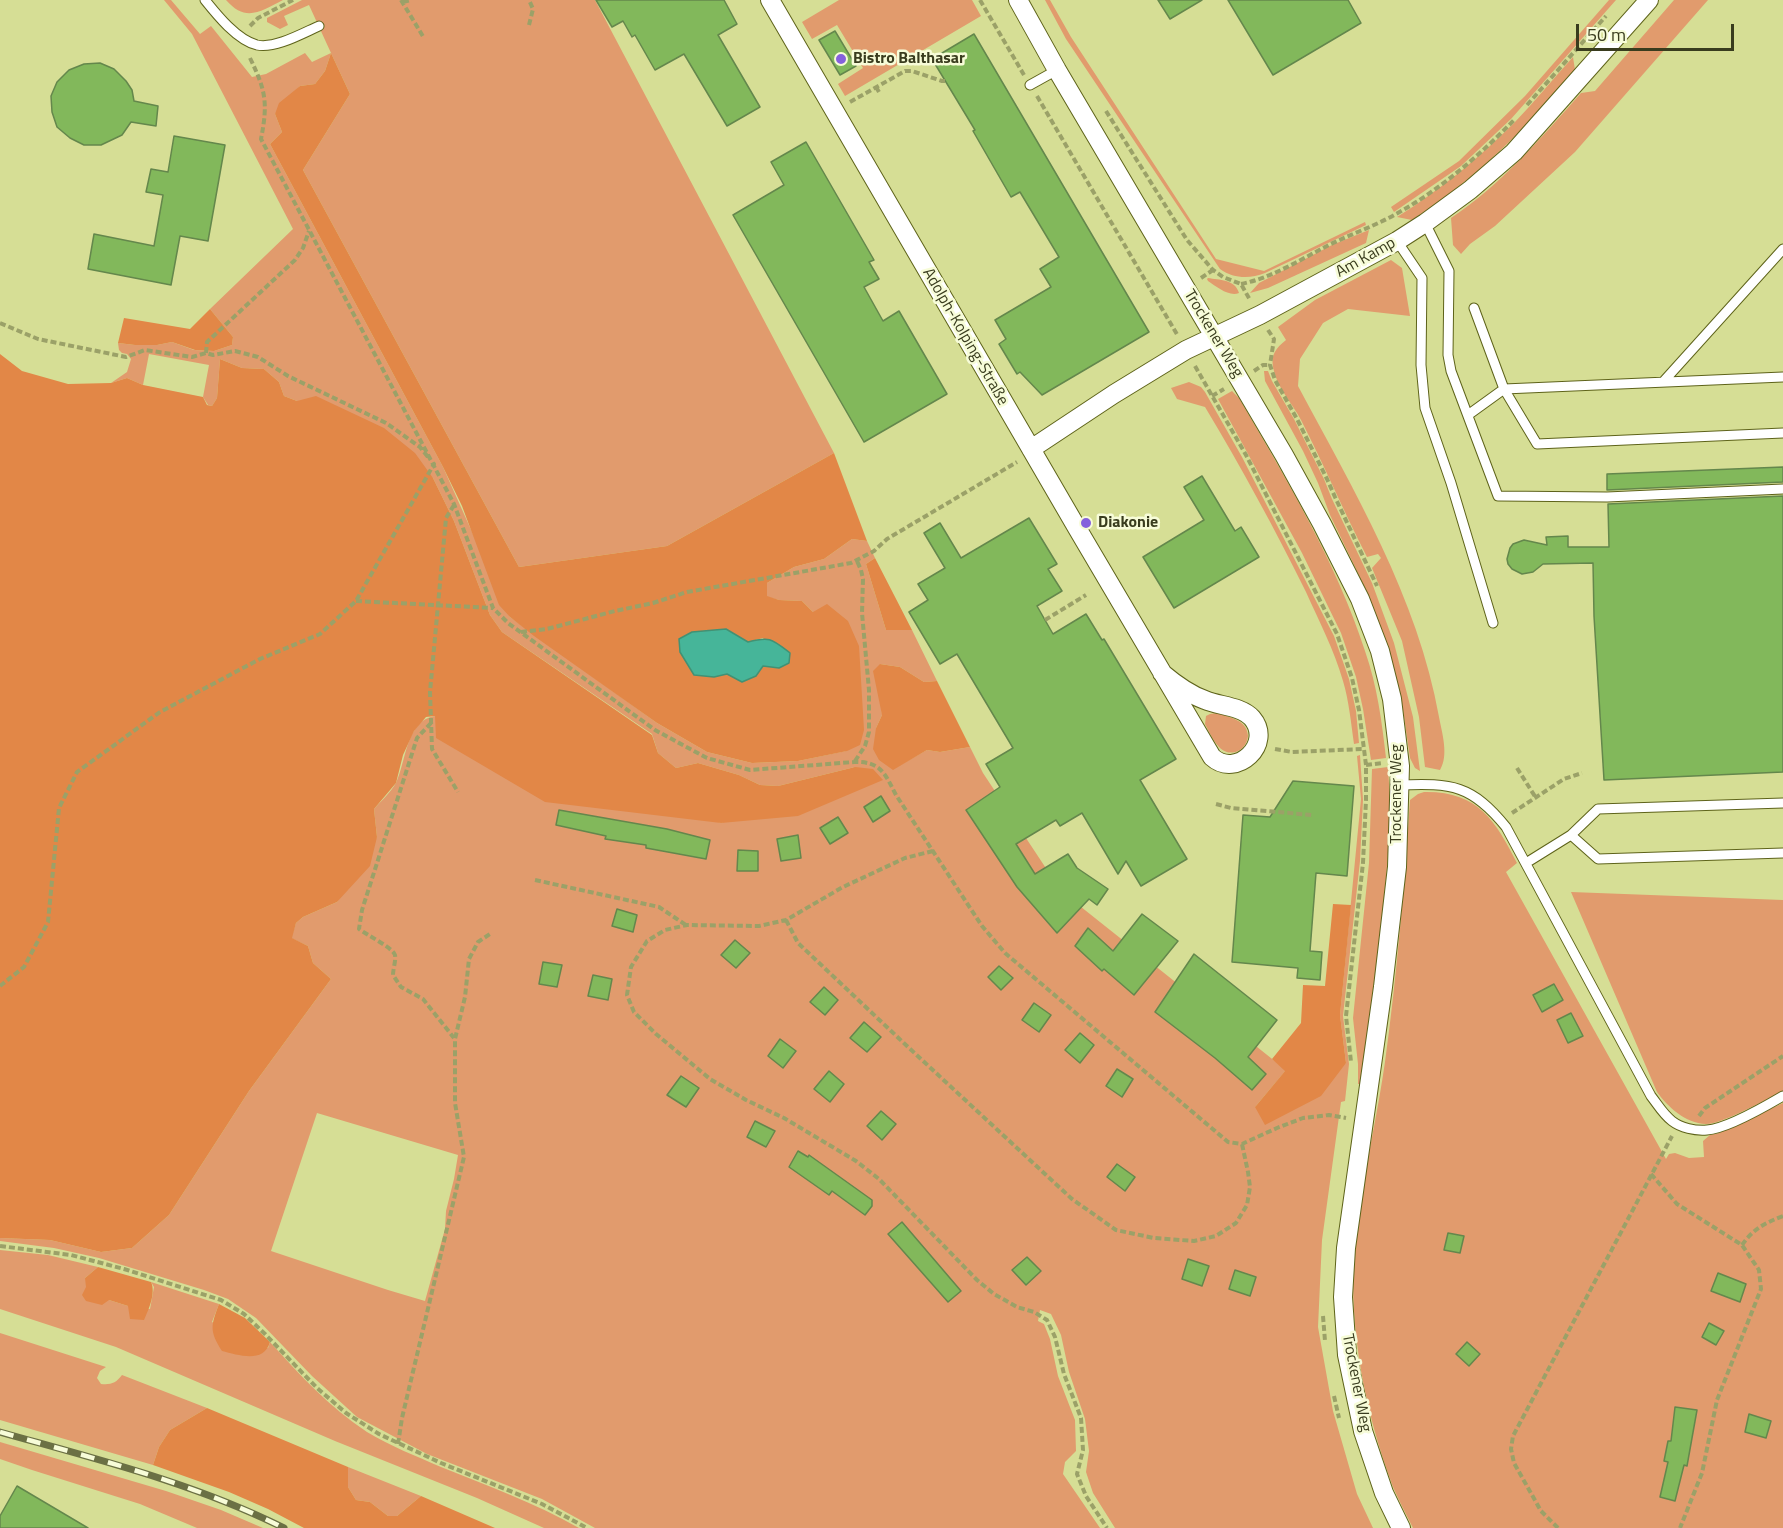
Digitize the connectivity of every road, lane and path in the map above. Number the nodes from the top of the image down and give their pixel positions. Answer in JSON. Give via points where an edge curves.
{"nodes":[{"id":1,"x":205,"y":0,"type":"edge"},
{"id":2,"x":293,"y":0,"type":"edge"},
{"id":3,"x":411,"y":0,"type":"edge"},
{"id":4,"x":529,"y":0,"type":"edge"},
{"id":5,"x":770,"y":0,"type":"edge"},
{"id":6,"x":980,"y":0,"type":"edge"},
{"id":7,"x":1018,"y":0,"type":"edge"},
{"id":8,"x":1649,"y":0,"type":"edge"},
{"id":9,"x":402,"y":1,"type":"edge"},
{"id":10,"x":1608,"y":14,"type":"dead end"},
{"id":11,"x":529,"y":25,"type":"dead end"},
{"id":12,"x":319,"y":26,"type":"dead end"},
{"id":13,"x":240,"y":36,"type":"junction"},
{"id":14,"x":424,"y":38,"type":"dead end"},
{"id":15,"x":1057,"y":70,"type":"junction"},
{"id":16,"x":945,"y":81,"type":"dead end"},
{"id":17,"x":1030,"y":85,"type":"junction"},
{"id":18,"x":876,"y":87,"type":"junction"},
{"id":19,"x":879,"y":92,"type":"dead end"},
{"id":20,"x":834,"y":111,"type":"junction"},
{"id":21,"x":1425,"y":223,"type":"junction"},
{"id":22,"x":309,"y":231,"type":"junction"},
{"id":23,"x":1397,"y":241,"type":"junction"},
{"id":24,"x":1783,"y":249,"type":"edge"},
{"id":25,"x":1213,"y":270,"type":"dead end"},
{"id":26,"x":1205,"y":275,"type":"dead end"},
{"id":27,"x":1241,"y":284,"type":"dead end"},
{"id":28,"x":1474,"y":308,"type":"dead end"},
{"id":29,"x":0,"y":323,"type":"edge"},
{"id":30,"x":1215,"y":336,"type":"junction"},
{"id":31,"x":1186,"y":350,"type":"junction"},
{"id":32,"x":206,"y":353,"type":"junction"},
{"id":33,"x":1270,"y":365,"type":"dead end"},
{"id":34,"x":1257,"y":369,"type":"dead end"},
{"id":35,"x":1783,"y":377,"type":"edge"},
{"id":36,"x":1663,"y":382,"type":"junction"},
{"id":37,"x":1228,"y":386,"type":"dead end"},
{"id":38,"x":1504,"y":389,"type":"junction"},
{"id":39,"x":1212,"y":396,"type":"junction"},
{"id":40,"x":1468,"y":415,"type":"junction"},
{"id":41,"x":1783,"y":433,"type":"edge"},
{"id":42,"x":1031,"y":449,"type":"junction"},
{"id":43,"x":434,"y":464,"type":"junction"},
{"id":44,"x":1783,"y":489,"type":"edge"},
{"id":45,"x":454,"y":504,"type":"junction"},
{"id":46,"x":857,"y":561,"type":"junction"},
{"id":47,"x":1086,"y":595,"type":"dead end"},
{"id":48,"x":356,"y":602,"type":"junction"},
{"id":49,"x":439,"y":606,"type":"junction"},
{"id":50,"x":493,"y":608,"type":"junction"},
{"id":51,"x":1045,"y":620,"type":"dead end"},
{"id":52,"x":1493,"y":623,"type":"dead end"},
{"id":53,"x":520,"y":632,"type":"junction"},
{"id":54,"x":1162,"y":673,"type":"junction"},
{"id":55,"x":430,"y":723,"type":"junction"},
{"id":56,"x":1257,"y":744,"type":"junction"},
{"id":57,"x":1364,"y":748,"type":"junction"},
{"id":58,"x":854,"y":762,"type":"junction"},
{"id":59,"x":1517,"y":768,"type":"dead end"},
{"id":60,"x":1582,"y":773,"type":"dead end"},
{"id":61,"x":1400,"y":785,"type":"junction"},
{"id":62,"x":458,"y":792,"type":"dead end"},
{"id":63,"x":1536,"y":798,"type":"junction"},
{"id":64,"x":1783,"y":803,"type":"edge"},
{"id":65,"x":1216,"y":804,"type":"dead end"},
{"id":66,"x":1312,"y":815,"type":"dead end"},
{"id":67,"x":1501,"y":821,"type":"junction"},
{"id":68,"x":1571,"y":835,"type":"junction"},
{"id":69,"x":933,"y":852,"type":"junction"},
{"id":70,"x":1783,"y":853,"type":"edge"},
{"id":71,"x":1526,"y":863,"type":"junction"},
{"id":72,"x":535,"y":880,"type":"dead end"},
{"id":73,"x":786,"y":920,"type":"junction"},
{"id":74,"x":687,"y":925,"type":"junction"},
{"id":75,"x":490,"y":933,"type":"dead end"},
{"id":76,"x":0,"y":986,"type":"edge"},
{"id":77,"x":455,"y":1039,"type":"junction"},
{"id":78,"x":1783,"y":1056,"type":"edge"},
{"id":79,"x":1352,"y":1064,"type":"dead end"},
{"id":80,"x":1783,"y":1096,"type":"edge"},
{"id":81,"x":1348,"y":1107,"type":"dead end"},
{"id":82,"x":1355,"y":1120,"type":"junction"},
{"id":83,"x":1678,"y":1125,"type":"junction"},
{"id":84,"x":1693,"y":1130,"type":"junction"},
{"id":85,"x":1242,"y":1144,"type":"junction"},
{"id":86,"x":1651,"y":1174,"type":"junction"},
{"id":87,"x":1783,"y":1216,"type":"edge"},
{"id":88,"x":0,"y":1245,"type":"edge"},
{"id":89,"x":1742,"y":1245,"type":"junction"},
{"id":90,"x":398,"y":1444,"type":"junction"},
{"id":91,"x":587,"y":1528,"type":"edge"},
{"id":92,"x":1107,"y":1528,"type":"edge"},
{"id":93,"x":1401,"y":1528,"type":"edge"},
{"id":94,"x":1558,"y":1528,"type":"edge"},
{"id":95,"x":1680,"y":1528,"type":"edge"}],
"edges":[{"from":1,"to":13,"type":"lane"},
{"from":2,"to":13,"type":"path","via":[[258,18]]},
{"from":3,"to":9,"type":"path"},
{"from":4,"to":11,"type":"path","via":[[533,9]]},
{"from":5,"to":20,"type":"street","name":"Adolph-Kolping-Straße"},
{"from":6,"to":17,"type":"path"},
{"from":7,"to":15,"type":"street","name":"Trockener Weg"},
{"from":8,"to":21,"type":"street","name":"Am Kamp","via":[[1514,152]]},
{"from":9,"to":14,"type":"path"},
{"from":10,"to":27,"type":"path","via":[[1513,121],[1442,184],[1396,214],[1268,276]]},
{"from":12,"to":13,"type":"lane","via":[[287,42],[258,45]]},
{"from":13,"to":22,"type":"path","via":[[261,80],[265,98],[261,139]]},
{"from":15,"to":17,"type":"lane"},
{"from":15,"to":30,"type":"street","name":"Trockener Weg"},
{"from":16,"to":18,"type":"path","via":[[912,71]]},
{"from":17,"to":31,"type":"path"},
{"from":18,"to":19,"type":"path"},
{"from":18,"to":20,"type":"path"},
{"from":20,"to":42,"type":"street","name":"Adolph-Kolping-Straße"},
{"from":21,"to":23,"type":"street","name":"Am Kamp"},
{"from":21,"to":40,"type":"lane","via":[[1449,271],[1448,355]]},
{"from":22,"to":32,"type":"path","via":[[295,260],[207,342]]},
{"from":22,"to":43,"type":"path"},
{"from":23,"to":30,"type":"street","name":"Am Kamp"},
{"from":23,"to":52,"type":"lane","via":[[1422,278],[1425,408]]},
{"from":24,"to":36,"type":"lane"},
{"from":25,"to":26,"type":"path"},
{"from":28,"to":38,"type":"lane"},
{"from":29,"to":32,"type":"path","via":[[38,339],[126,357],[145,350],[192,357]]},
{"from":30,"to":31,"type":"street","name":"Am Kamp"},
{"from":30,"to":61,"type":"street","name":"Trockener Weg","via":[[1360,599],[1380,651],[1392,699]]},
{"from":31,"to":39,"type":"path"},
{"from":31,"to":42,"type":"street","name":"Am Kamp"},
{"from":32,"to":43,"type":"path","via":[[235,351],[258,357],[288,376],[386,423],[420,447]]},
{"from":33,"to":34,"type":"path"},
{"from":35,"to":36,"type":"lane"},
{"from":36,"to":38,"type":"lane"},
{"from":37,"to":39,"type":"path"},
{"from":38,"to":40,"type":"lane"},
{"from":38,"to":41,"type":"lane","via":[[1537,444]]},
{"from":39,"to":57,"type":"path","via":[[1337,634],[1352,678]]},
{"from":40,"to":44,"type":"lane","via":[[1498,496],[1607,497]]},
{"from":42,"to":46,"type":"path","via":[[1021,460],[887,539]]},
{"from":42,"to":54,"type":"street","name":"Adolph-Kolping-Straße"},
{"from":43,"to":45,"type":"path"},
{"from":43,"to":48,"type":"path"},
{"from":45,"to":49,"type":"path","via":[[446,518]]},
{"from":45,"to":50,"type":"path"},
{"from":46,"to":53,"type":"path","via":[[687,592],[547,629]]},
{"from":46,"to":58,"type":"path","via":[[863,579],[870,732]]},
{"from":47,"to":51,"type":"path"},
{"from":48,"to":49,"type":"path"},
{"from":48,"to":76,"type":"path","via":[[320,634],[261,658],[160,712],[77,772],[59,808],[48,922],[24,967]]},
{"from":49,"to":50,"type":"path"},
{"from":49,"to":55,"type":"path"},
{"from":50,"to":53,"type":"path"},
{"from":53,"to":58,"type":"path","via":[[655,730],[707,758],[750,770]]},
{"from":54,"to":56,"type":"street","name":"Adolph-Kolping-Straße","via":[[1184,691],[1252,718],[1259,731]]},
{"from":54,"to":56,"type":"street","name":"Adolph-Kolping-Straße","via":[[1217,762],[1235,764],[1249,756]]},
{"from":55,"to":62,"type":"path","via":[[432,749]]},
{"from":55,"to":77,"type":"path","via":[[417,738],[359,929],[392,949],[393,975],[401,987],[423,999]]},
{"from":56,"to":57,"type":"path","via":[[1292,752]]},
{"from":57,"to":79,"type":"path","via":[[1363,863],[1346,1016]]},
{"from":58,"to":69,"type":"path","via":[[876,765],[885,774]]},
{"from":59,"to":63,"type":"path"},
{"from":60,"to":63,"type":"path","via":[[1564,779]]},
{"from":61,"to":67,"type":"lane","via":[[1456,788],[1476,796]]},
{"from":61,"to":82,"type":"street","name":"Trockener Weg","via":[[1397,867],[1383,987]]},
{"from":63,"to":67,"type":"path"},
{"from":64,"to":68,"type":"lane","via":[[1598,809]]},
{"from":65,"to":66,"type":"path"},
{"from":67,"to":71,"type":"lane"},
{"from":68,"to":70,"type":"lane","via":[[1598,859]]},
{"from":68,"to":71,"type":"lane"},
{"from":69,"to":73,"type":"path","via":[[905,858]]},
{"from":69,"to":85,"type":"path","via":[[982,926],[1005,953],[1228,1142]]},
{"from":71,"to":83,"type":"lane","via":[[1652,1096]]},
{"from":72,"to":74,"type":"path","via":[[659,907]]},
{"from":73,"to":74,"type":"path","via":[[759,926]]},
{"from":73,"to":85,"type":"path","via":[[798,943],[908,1047],[1072,1199],[1116,1230],[1194,1241],[1216,1236],[1236,1223],[1247,1205],[1250,1188]]},
{"from":74,"to":92,"type":"path","via":[[665,930],[647,941],[632,967],[627,995],[634,1012],[710,1079],[856,1161],[879,1179],[977,1280],[994,1294],[1047,1320],[1081,1418],[1083,1450],[1077,1474]]},
{"from":75,"to":77,"type":"path","via":[[478,942],[470,959]]},
{"from":77,"to":90,"type":"path","via":[[455,1103],[464,1157]]},
{"from":78,"to":84,"type":"path","via":[[1705,1108]]},
{"from":80,"to":84,"type":"lane","via":[[1718,1128]]},
{"from":81,"to":82,"type":"path"},
{"from":82,"to":85,"type":"path","via":[[1329,1115],[1303,1118]]},
{"from":82,"to":93,"type":"street","name":"Trockener Weg","via":[[1343,1297],[1347,1355],[1364,1431],[1384,1493]]},
{"from":83,"to":84,"type":"lane"},
{"from":83,"to":86,"type":"path"},
{"from":86,"to":89,"type":"path","via":[[1677,1204]]},
{"from":86,"to":94,"type":"path","via":[[1513,1436],[1510,1449],[1514,1463],[1541,1511]]},
{"from":87,"to":89,"type":"path","via":[[1761,1224]]},
{"from":88,"to":90,"type":"path","via":[[70,1255],[221,1300],[244,1314],[346,1413]]},
{"from":89,"to":95,"type":"path","via":[[1759,1270],[1761,1289],[1717,1400],[1702,1473]]},
{"from":90,"to":91,"type":"path","via":[[542,1504]]}]}
